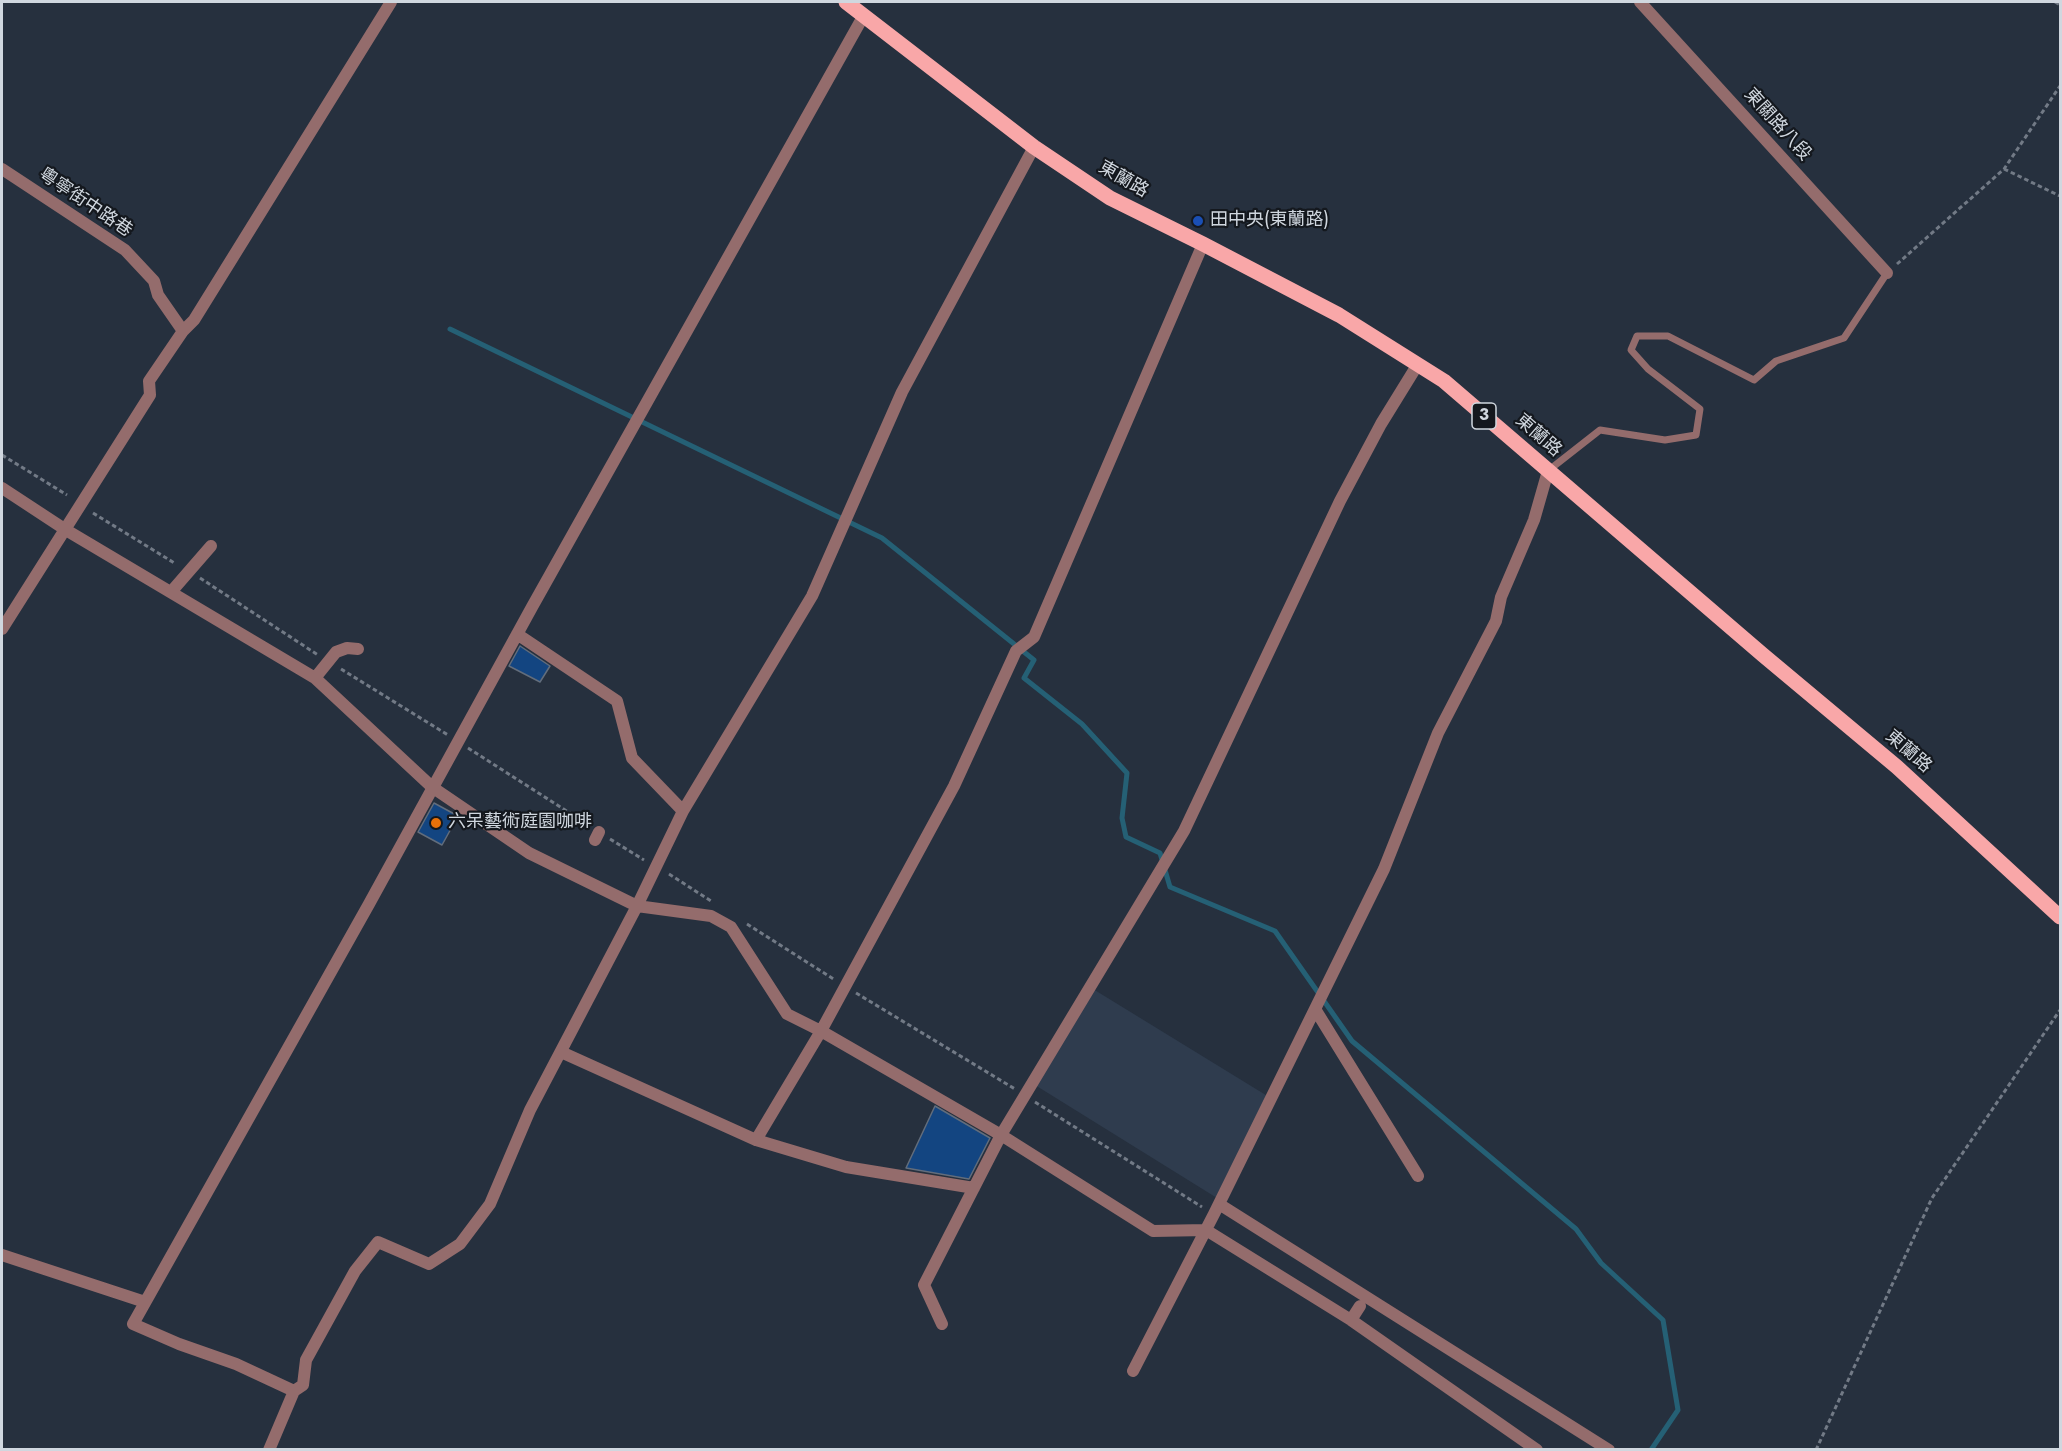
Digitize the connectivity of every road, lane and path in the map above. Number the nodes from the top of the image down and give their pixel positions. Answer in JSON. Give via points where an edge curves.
{"nodes":[{"id":1,"x":391,"y":2,"type":"edge"},
{"id":2,"x":846,"y":2,"type":"edge"},
{"id":3,"x":1640,"y":2,"type":"edge"},
{"id":4,"x":2055,"y":2,"type":"edge"},
{"id":5,"x":2061,"y":5,"type":"edge"},
{"id":6,"x":864,"y":15,"type":"junction"},
{"id":7,"x":2061,"y":86,"type":"edge"},
{"id":8,"x":1034,"y":147,"type":"junction"},
{"id":9,"x":2,"y":169,"type":"edge"},
{"id":10,"x":2004,"y":169,"type":"junction"},
{"id":11,"x":2061,"y":196,"type":"edge"},
{"id":12,"x":1203,"y":244,"type":"junction"},
{"id":13,"x":1887,"y":273,"type":"junction"},
{"id":14,"x":183,"y":331,"type":"junction"},
{"id":15,"x":1418,"y":364,"type":"junction"},
{"id":16,"x":2,"y":455,"type":"edge"},
{"id":17,"x":1548,"y":471,"type":"junction"},
{"id":18,"x":2,"y":488,"type":"edge"},
{"id":19,"x":67,"y":495,"type":"dead end"},
{"id":20,"x":93,"y":513,"type":"dead end"},
{"id":21,"x":66,"y":530,"type":"junction"},
{"id":22,"x":211,"y":546,"type":"dead end"},
{"id":23,"x":189,"y":571,"type":"junction"},
{"id":24,"x":171,"y":592,"type":"junction"},
{"id":25,"x":2,"y":628,"type":"edge"},
{"id":26,"x":517,"y":634,"type":"junction"},
{"id":27,"x":358,"y":649,"type":"dead end"},
{"id":28,"x":328,"y":661,"type":"junction"},
{"id":29,"x":315,"y":678,"type":"junction"},
{"id":30,"x":458,"y":742,"type":"junction"},
{"id":31,"x":432,"y":787,"type":"junction"},
{"id":32,"x":683,"y":811,"type":"junction"},
{"id":33,"x":644,"y":860,"type":"dead end"},
{"id":34,"x":669,"y":874,"type":"dead end"},
{"id":35,"x":718,"y":905,"type":"dead end"},
{"id":36,"x":637,"y":906,"type":"junction"},
{"id":37,"x":2061,"y":916,"type":"edge"},
{"id":38,"x":738,"y":918,"type":"dead end"},
{"id":39,"x":845,"y":986,"type":"junction"},
{"id":40,"x":1315,"y":1009,"type":"junction"},
{"id":41,"x":2061,"y":1010,"type":"edge"},
{"id":42,"x":821,"y":1031,"type":"junction"},
{"id":43,"x":561,"y":1052,"type":"junction"},
{"id":44,"x":1025,"y":1095,"type":"junction"},
{"id":45,"x":1001,"y":1135,"type":"junction"},
{"id":46,"x":756,"y":1140,"type":"junction"},
{"id":47,"x":1418,"y":1176,"type":"dead end"},
{"id":48,"x":974,"y":1188,"type":"junction"},
{"id":49,"x":1217,"y":1209,"type":"junction"},
{"id":50,"x":1206,"y":1230,"type":"junction"},
{"id":51,"x":2,"y":1255,"type":"edge"},
{"id":52,"x":146,"y":1302,"type":"junction"},
{"id":53,"x":1360,"y":1306,"type":"dead end"},
{"id":54,"x":1351,"y":1320,"type":"junction"},
{"id":55,"x":942,"y":1323,"type":"dead end"},
{"id":56,"x":1133,"y":1371,"type":"dead end"},
{"id":57,"x":294,"y":1391,"type":"junction"},
{"id":58,"x":269,"y":1449,"type":"edge"},
{"id":59,"x":1537,"y":1449,"type":"edge"},
{"id":60,"x":1610,"y":1449,"type":"edge"},
{"id":61,"x":1815,"y":1449,"type":"edge"}],
"edges":[{"from":1,"to":14,"type":"street","via":[[194,320]]},
{"from":2,"to":6,"type":"main road","name":"東蘭路","number":"3"},
{"from":3,"to":13,"type":"street","name":"東關路八段"},
{"from":4,"to":5,"type":"path"},
{"from":6,"to":8,"type":"main road","name":"東蘭路","number":"3"},
{"from":6,"to":26,"type":"street"},
{"from":7,"to":10,"type":"path"},
{"from":8,"to":12,"type":"main road","name":"東蘭路","number":"3","via":[[1110,198]]},
{"from":8,"to":32,"type":"street","via":[[902,393],[812,596]]},
{"from":9,"to":14,"type":"street","name":"粵寧街中路巷","via":[[125,250],[154,281]]},
{"from":10,"to":11,"type":"path"},
{"from":10,"to":13,"type":"path"},
{"from":12,"to":15,"type":"main road","name":"東蘭路","number":"3","via":[[1339,315]]},
{"from":12,"to":39,"type":"street","via":[[1034,637],[1016,651],[954,786]]},
{"from":13,"to":17,"type":"lane","via":[[1844,338],[1776,362],[1754,380],[1668,336],[1637,336],[1631,350],[1648,369],[1700,409],[1696,435],[1665,440],[1600,430]]},
{"from":14,"to":21,"type":"street","via":[[149,381],[150,394]]},
{"from":15,"to":17,"type":"main road","name":"東蘭路","number":"3","via":[[1444,381]]},
{"from":15,"to":44,"type":"street","via":[[1340,501],[1184,831]]},
{"from":16,"to":19,"type":"path"},
{"from":17,"to":37,"type":"main road","name":"東蘭路","number":"3","via":[[1897,767]]},
{"from":17,"to":40,"type":"street","via":[[1534,520],[1501,597],[1496,621],[1438,733],[1384,869]]},
{"from":18,"to":21,"type":"street"},
{"from":20,"to":23,"type":"path"},
{"from":21,"to":24,"type":"street"},
{"from":21,"to":25,"type":"street"},
{"from":22,"to":23,"type":"street"},
{"from":23,"to":24,"type":"street"},
{"from":23,"to":28,"type":"path"},
{"from":24,"to":29,"type":"street"},
{"from":26,"to":30,"type":"street"},
{"from":26,"to":32,"type":"street","via":[[618,701],[632,758]]},
{"from":27,"to":28,"type":"street","via":[[336,652]]},
{"from":28,"to":29,"type":"street"},
{"from":28,"to":30,"type":"path"},
{"from":29,"to":31,"type":"street"},
{"from":30,"to":31,"type":"street"},
{"from":30,"to":33,"type":"path","via":[[597,836]]},
{"from":31,"to":36,"type":"street","via":[[529,853]]},
{"from":31,"to":52,"type":"street"},
{"from":32,"to":36,"type":"street"},
{"from":34,"to":35,"type":"path"},
{"from":36,"to":42,"type":"street","via":[[711,916],[731,927],[787,1014]]},
{"from":36,"to":43,"type":"street"},
{"from":38,"to":39,"type":"path"},
{"from":39,"to":42,"type":"street"},
{"from":39,"to":44,"type":"path"},
{"from":40,"to":47,"type":"street"},
{"from":40,"to":49,"type":"street"},
{"from":41,"to":61,"type":"path","via":[[1932,1198]]},
{"from":42,"to":45,"type":"street"},
{"from":42,"to":46,"type":"street"},
{"from":43,"to":46,"type":"street"},
{"from":43,"to":57,"type":"street","via":[[530,1110],[490,1204],[460,1244],[429,1264],[378,1242],[354,1271],[306,1360],[303,1385]]},
{"from":44,"to":45,"type":"street"},
{"from":44,"to":49,"type":"path"},
{"from":45,"to":48,"type":"street"},
{"from":45,"to":50,"type":"street","via":[[1153,1231]]},
{"from":46,"to":48,"type":"street","via":[[846,1167]]},
{"from":48,"to":55,"type":"street","via":[[924,1285]]},
{"from":49,"to":50,"type":"street"},
{"from":49,"to":60,"type":"street"},
{"from":50,"to":54,"type":"street"},
{"from":50,"to":56,"type":"street"},
{"from":51,"to":52,"type":"street"},
{"from":52,"to":57,"type":"street","via":[[133,1324]]},
{"from":53,"to":54,"type":"street"},
{"from":54,"to":59,"type":"street"},
{"from":57,"to":58,"type":"street"}]}
